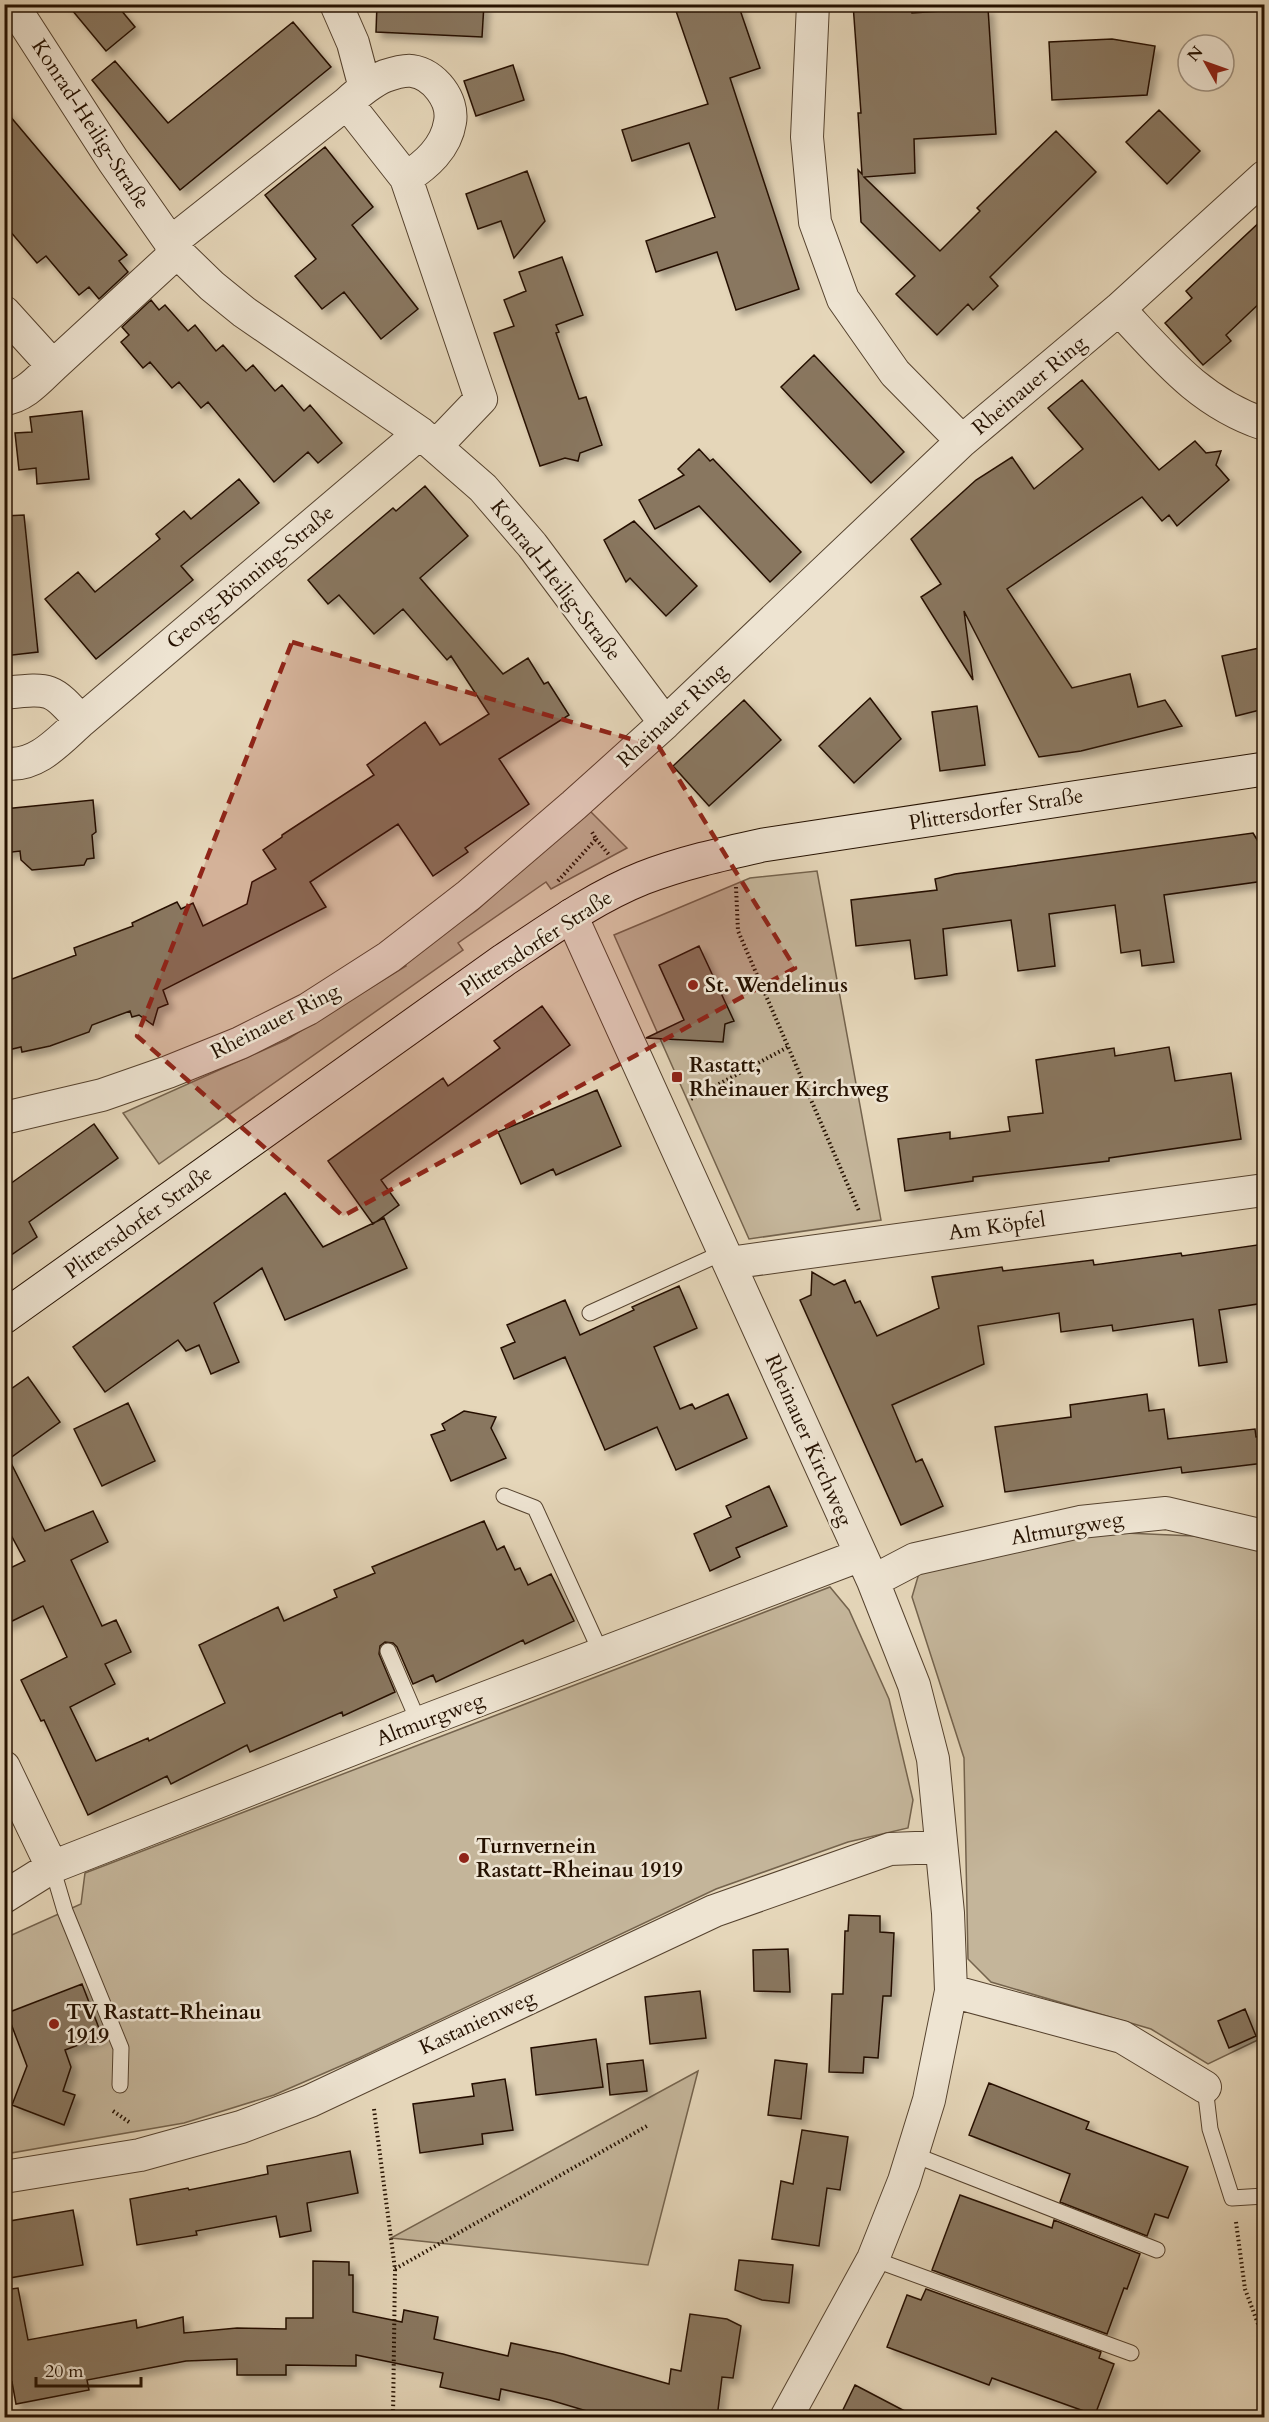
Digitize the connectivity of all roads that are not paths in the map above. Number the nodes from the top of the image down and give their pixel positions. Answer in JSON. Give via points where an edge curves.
{"nodes":[{"id":1,"x":12,"y":4,"type":"edge"},
{"id":2,"x":336,"y":4,"type":"edge"},
{"id":3,"x":813,"y":4,"type":"edge"},
{"id":4,"x":356,"y":95,"type":"junction"},
{"id":5,"x":1264,"y":177,"type":"edge"},
{"id":6,"x":406,"y":178,"type":"junction"},
{"id":7,"x":173,"y":248,"type":"junction"},
{"id":8,"x":1119,"y":309,"type":"junction"},
{"id":9,"x":4,"y":312,"type":"edge"},
{"id":10,"x":53,"y":366,"type":"junction"},
{"id":11,"x":4,"y":399,"type":"edge"},
{"id":12,"x":1264,"y":424,"type":"edge"},
{"id":13,"x":428,"y":440,"type":"junction"},
{"id":14,"x":962,"y":441,"type":"junction"},
{"id":15,"x":4,"y":693,"type":"edge"},
{"id":16,"x":81,"y":722,"type":"junction"},
{"id":17,"x":665,"y":723,"type":"junction"},
{"id":18,"x":4,"y":763,"type":"edge"},
{"id":19,"x":1264,"y":769,"type":"edge"},
{"id":20,"x":571,"y":915,"type":"junction"},
{"id":21,"x":4,"y":1118,"type":"edge"},
{"id":22,"x":1264,"y":1190,"type":"edge"},
{"id":23,"x":726,"y":1258,"type":"junction"},
{"id":24,"x":590,"y":1313,"type":"dead end"},
{"id":25,"x":4,"y":1317,"type":"edge"},
{"id":26,"x":504,"y":1496,"type":"dead end"},
{"id":27,"x":1264,"y":1536,"type":"edge"},
{"id":28,"x":867,"y":1568,"type":"junction"},
{"id":29,"x":388,"y":1651,"type":"dead end"},
{"id":30,"x":602,"y":1655,"type":"junction"},
{"id":31,"x":419,"y":1723,"type":"junction"},
{"id":32,"x":4,"y":1767,"type":"edge"},
{"id":33,"x":941,"y":1847,"type":"junction"},
{"id":34,"x":52,"y":1867,"type":"junction"},
{"id":35,"x":4,"y":1897,"type":"edge"},
{"id":36,"x":951,"y":1990,"type":"junction"},
{"id":37,"x":120,"y":2085,"type":"road end"},
{"id":38,"x":1205,"y":2087,"type":"joint"},
{"id":39,"x":912,"y":2154,"type":"junction"},
{"id":40,"x":4,"y":2177,"type":"edge"},
{"id":41,"x":1264,"y":2196,"type":"edge"},
{"id":42,"x":1157,"y":2250,"type":"dead end"},
{"id":43,"x":873,"y":2259,"type":"junction"},
{"id":44,"x":1131,"y":2353,"type":"dead end"},
{"id":45,"x":793,"y":2415,"type":"edge"}],
"edges":[{"from":1,"to":7,"type":"street","name":"Konrad-Heilig-Straße"},
{"from":2,"to":4,"type":"street","via":[[353,43]]},
{"from":3,"to":14,"type":"street","via":[[807,137],[815,222],[843,299],[895,373]]},
{"from":4,"to":6,"type":"street"},
{"from":4,"to":6,"type":"street","via":[[385,76],[412,71],[432,80],[447,97],[451,121],[442,146]]},
{"from":4,"to":7,"type":"street"},
{"from":5,"to":8,"type":"street","name":"Rheinauer Ring"},
{"from":6,"to":13,"type":"street","via":[[481,399]]},
{"from":7,"to":10,"type":"street"},
{"from":7,"to":13,"type":"street","name":"Konrad-Heilig-Straße","via":[[244,312]]},
{"from":8,"to":12,"type":"street","via":[[1182,375],[1216,403]]},
{"from":8,"to":14,"type":"street","name":"Rheinauer Ring"},
{"from":9,"to":10,"type":"street"},
{"from":10,"to":11,"type":"street","via":[[27,390]]},
{"from":13,"to":16,"type":"street","name":"Georg-Bönning-Straße"},
{"from":13,"to":17,"type":"street","name":"Konrad-Heilig-Straße","via":[[483,488],[532,545]]},
{"from":14,"to":17,"type":"street","name":"Rheinauer Ring"},
{"from":15,"to":16,"type":"street","via":[[39,689],[59,696]]},
{"from":16,"to":18,"type":"street","name":"Georg-Bönning-Straße","via":[[40,756],[16,765]]},
{"from":17,"to":21,"type":"street","name":"Rheinauer Ring","via":[[469,894],[389,957],[308,1009],[240,1043],[168,1072],[102,1095]]},
{"from":19,"to":20,"type":"street","name":"Plittersdorfer Straße","via":[[734,851],[643,878]]},
{"from":20,"to":23,"type":"street","name":"Rheinauer Kirchweg"},
{"from":20,"to":25,"type":"street","name":"Plittersdorfer Straße"},
{"from":22,"to":23,"type":"street","name":"Am Köpfel","via":[[863,1245]]},
{"from":23,"to":24,"type":"lane"},
{"from":23,"to":28,"type":"street","name":"Rheinauer Kirchweg"},
{"from":26,"to":30,"type":"lane","via":[[535,1508]]},
{"from":27,"to":28,"type":"street","name":"Altmurgweg","via":[[1166,1512],[1080,1522]]},
{"from":28,"to":30,"type":"street","name":"Altmurgweg"},
{"from":28,"to":33,"type":"street","name":"Rheinauer Kirchweg","via":[[914,1685],[933,1759]]},
{"from":29,"to":31,"type":"lane"},
{"from":30,"to":31,"type":"street","name":"Altmurgweg"},
{"from":31,"to":34,"type":"street","name":"Altmurgweg"},
{"from":32,"to":34,"type":"street"},
{"from":33,"to":36,"type":"street","name":"Rheinauer Kirchweg"},
{"from":33,"to":40,"type":"street","name":"Kastanienweg","via":[[890,1849],[714,1911],[310,2101],[241,2127],[140,2155]]},
{"from":34,"to":35,"type":"street","name":"Altmurgweg"},
{"from":34,"to":37,"type":"lane","via":[[65,1911],[121,2048]]},
{"from":36,"to":38,"type":"street","via":[[1122,2037]]},
{"from":36,"to":39,"type":"street","name":"Rheinauer Kirchweg","via":[[929,2100]]},
{"from":38,"to":41,"type":"lane","via":[[1210,2129],[1232,2198]]},
{"from":39,"to":42,"type":"lane"},
{"from":39,"to":43,"type":"street","name":"Rheinauer Kirchweg"},
{"from":43,"to":44,"type":"lane"},
{"from":43,"to":45,"type":"street","name":"Rheinauer Kirchweg"}]}
